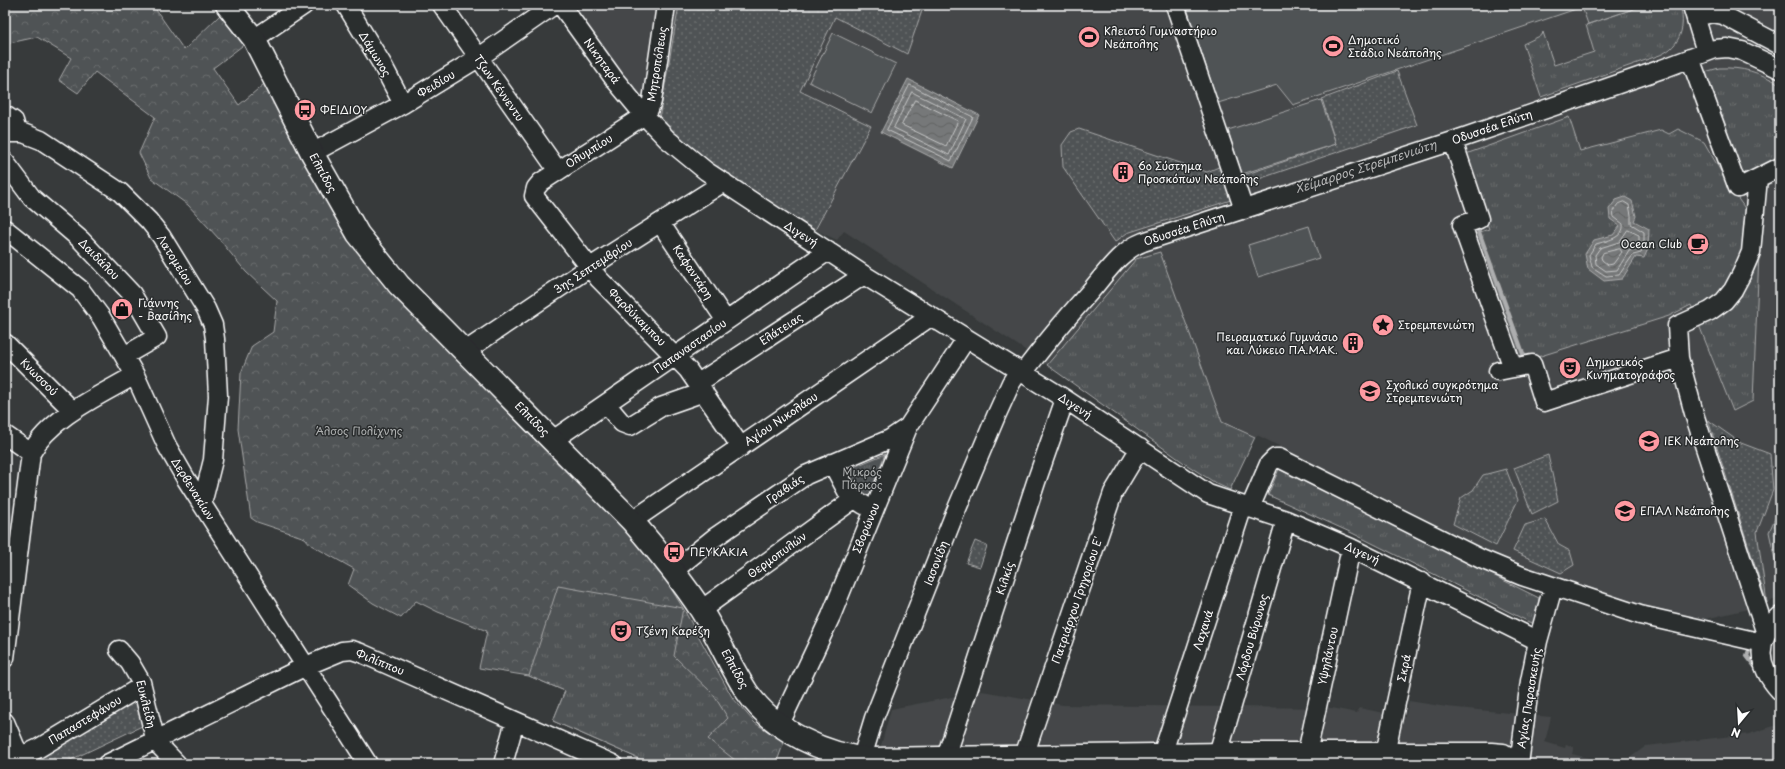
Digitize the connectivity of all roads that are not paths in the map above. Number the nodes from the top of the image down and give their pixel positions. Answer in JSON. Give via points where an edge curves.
{"nodes":[{"id":1,"x":227,"y":5,"type":"edge"},
{"id":2,"x":304,"y":5,"type":"edge"},
{"id":3,"x":346,"y":5,"type":"edge"},
{"id":4,"x":442,"y":5,"type":"edge"},
{"id":5,"x":554,"y":5,"type":"edge"},
{"id":6,"x":561,"y":5,"type":"edge"},
{"id":7,"x":1175,"y":5,"type":"edge"},
{"id":8,"x":663,"y":6,"type":"edge"},
{"id":9,"x":1694,"y":11,"type":"edge"},
{"id":10,"x":254,"y":39,"type":"junction"},
{"id":11,"x":1780,"y":45,"type":"edge"},
{"id":12,"x":1698,"y":55,"type":"junction"},
{"id":13,"x":478,"y":58,"type":"junction"},
{"id":14,"x":1780,"y":69,"type":"edge"},
{"id":15,"x":403,"y":104,"type":"junction"},
{"id":16,"x":5,"y":115,"type":"edge"},
{"id":17,"x":644,"y":116,"type":"junction"},
{"id":18,"x":11,"y":132,"type":"edge"},
{"id":19,"x":1453,"y":141,"type":"junction"},
{"id":20,"x":312,"y":153,"type":"junction"},
{"id":21,"x":5,"y":162,"type":"edge"},
{"id":22,"x":1780,"y":167,"type":"edge"},
{"id":23,"x":558,"y":171,"type":"junction"},
{"id":24,"x":1758,"y":178,"type":"junction"},
{"id":25,"x":724,"y":182,"type":"junction"},
{"id":26,"x":536,"y":188,"type":"joint"},
{"id":27,"x":1738,"y":188,"type":"junction"},
{"id":28,"x":1753,"y":208,"type":"junction"},
{"id":29,"x":1244,"y":210,"type":"junction"},
{"id":30,"x":661,"y":224,"type":"junction"},
{"id":31,"x":5,"y":229,"type":"edge"},
{"id":32,"x":828,"y":251,"type":"junction"},
{"id":33,"x":590,"y":267,"type":"junction"},
{"id":34,"x":864,"y":275,"type":"junction"},
{"id":35,"x":930,"y":317,"type":"junction"},
{"id":36,"x":726,"y":321,"type":"junction"},
{"id":37,"x":966,"y":339,"type":"junction"},
{"id":38,"x":5,"y":343,"type":"edge"},
{"id":39,"x":464,"y":352,"type":"junction"},
{"id":40,"x":124,"y":356,"type":"junction"},
{"id":41,"x":676,"y":356,"type":"junction"},
{"id":42,"x":1679,"y":358,"type":"junction"},
{"id":43,"x":1021,"y":372,"type":"junction"},
{"id":44,"x":135,"y":375,"type":"junction"},
{"id":45,"x":701,"y":388,"type":"junction"},
{"id":46,"x":1066,"y":399,"type":"junction"},
{"id":47,"x":606,"y":404,"type":"junction"},
{"id":48,"x":73,"y":411,"type":"junction"},
{"id":49,"x":908,"y":427,"type":"junction"},
{"id":50,"x":5,"y":435,"type":"edge"},
{"id":51,"x":553,"y":440,"type":"junction"},
{"id":52,"x":741,"y":447,"type":"junction"},
{"id":53,"x":1140,"y":448,"type":"junction"},
{"id":54,"x":31,"y":453,"type":"junction"},
{"id":55,"x":832,"y":463,"type":"junction"},
{"id":56,"x":854,"y":499,"type":"junction"},
{"id":57,"x":202,"y":504,"type":"junction"},
{"id":58,"x":1247,"y":507,"type":"junction"},
{"id":59,"x":874,"y":510,"type":"junction"},
{"id":60,"x":1286,"y":520,"type":"junction"},
{"id":61,"x":632,"y":521,"type":"junction"},
{"id":62,"x":1351,"y":548,"type":"junction"},
{"id":63,"x":673,"y":571,"type":"junction"},
{"id":64,"x":1422,"y":582,"type":"junction"},
{"id":65,"x":1553,"y":587,"type":"junction"},
{"id":66,"x":701,"y":610,"type":"junction"},
{"id":67,"x":1780,"y":616,"type":"edge"},
{"id":68,"x":1764,"y":638,"type":"junction"},
{"id":69,"x":1538,"y":641,"type":"junction"},
{"id":70,"x":119,"y":650,"type":"dead end"},
{"id":71,"x":5,"y":658,"type":"edge"},
{"id":72,"x":306,"y":666,"type":"junction"},
{"id":73,"x":142,"y":686,"type":"junction"},
{"id":74,"x":1780,"y":692,"type":"edge"},
{"id":75,"x":515,"y":721,"type":"junction"},
{"id":76,"x":5,"y":722,"type":"edge"},
{"id":77,"x":780,"y":724,"type":"junction"},
{"id":78,"x":155,"y":740,"type":"junction"},
{"id":79,"x":1385,"y":754,"type":"junction"},
{"id":80,"x":1162,"y":755,"type":"junction"},
{"id":81,"x":1024,"y":756,"type":"junction"},
{"id":82,"x":946,"y":757,"type":"junction"},
{"id":83,"x":1206,"y":757,"type":"edge"},
{"id":84,"x":1268,"y":759,"type":"edge"},
{"id":85,"x":1307,"y":759,"type":"edge"},
{"id":86,"x":861,"y":761,"type":"edge"},
{"id":87,"x":17,"y":762,"type":"edge"},
{"id":88,"x":608,"y":763,"type":"edge"},
{"id":89,"x":107,"y":764,"type":"edge"},
{"id":90,"x":176,"y":764,"type":"edge"},
{"id":91,"x":368,"y":764,"type":"edge"},
{"id":92,"x":503,"y":764,"type":"edge"},
{"id":93,"x":1516,"y":764,"type":"edge"},
{"id":94,"x":1519,"y":764,"type":"edge"}],
"edges":[{"from":1,"to":10,"type":"main road","name":"Ελπίδος"},
{"from":2,"to":10,"type":"street"},
{"from":3,"to":15,"type":"street","name":"Δάμωνος"},
{"from":4,"to":13,"type":"street","name":"Τζων Κέννεντυ"},
{"from":5,"to":13,"type":"street","name":"Φειδίου"},
{"from":6,"to":17,"type":"street","name":"Νικηταρά"},
{"from":7,"to":29,"type":"street"},
{"from":8,"to":17,"type":"street","name":"Μητροπόλεως","via":[[652,102]]},
{"from":9,"to":11,"type":"street","via":[[1718,14]]},
{"from":9,"to":12,"type":"street"},
{"from":10,"to":20,"type":"main road","name":"Ελπίδος"},
{"from":12,"to":14,"type":"street","name":"Οδυσσέα Ελύτη","via":[[1721,48],[1734,49]]},
{"from":12,"to":19,"type":"street","name":"Οδυσσέα Ελύτη"},
{"from":12,"to":27,"type":"street"},
{"from":13,"to":15,"type":"street","name":"Φειδίου"},
{"from":13,"to":23,"type":"street","name":"Τζων Κέννεντυ"},
{"from":15,"to":20,"type":"street","name":"Φειδίου"},
{"from":16,"to":18,"type":"street","name":"Λατομείου","via":[[14,121]]},
{"from":17,"to":23,"type":"street","name":"Ολυμπίου"},
{"from":17,"to":25,"type":"street","name":"Διγενή","via":[[667,140]]},
{"from":18,"to":57,"type":"street","name":"Λατομείου","via":[[34,137],[120,192],[161,236],[206,309],[213,325],[215,339],[218,396],[213,460]]},
{"from":19,"to":29,"type":"street","name":"Οδυσσέα Ελύτη"},
{"from":19,"to":42,"type":"street","via":[[1479,219],[1462,225],[1506,369],[1532,364],[1544,402]]},
{"from":20,"to":39,"type":"main road","name":"Ελπίδος","via":[[358,234],[399,285]]},
{"from":21,"to":40,"type":"street","name":"Δαιδάλου","via":[[32,198],[81,240],[140,305],[156,337]]},
{"from":22,"to":24,"type":"street"},
{"from":23,"to":26,"type":"street","name":"Ολυμπίου"},
{"from":24,"to":27,"type":"street"},
{"from":24,"to":28,"type":"street"},
{"from":25,"to":30,"type":"street","name":"3ης Σεπτεμβρίου"},
{"from":25,"to":32,"type":"street","name":"Διγενή"},
{"from":26,"to":33,"type":"street","name":"Φαρδύκαμπου","via":[[536,198]]},
{"from":27,"to":28,"type":"street"},
{"from":28,"to":42,"type":"street","via":[[1751,252],[1742,273],[1724,300],[1710,311],[1677,326]]},
{"from":29,"to":43,"type":"street","name":"Οδυσσέα Ελύτη","via":[[1143,242],[1129,249]]},
{"from":30,"to":33,"type":"street","name":"3ης Σεπτεμβρίου"},
{"from":30,"to":36,"type":"street","name":"Καφαντάρη"},
{"from":31,"to":40,"type":"street","name":"Δερβενακίων","via":[[80,289],[101,317]]},
{"from":32,"to":34,"type":"street","name":"Διγενή"},
{"from":32,"to":36,"type":"street","name":"Παπαναστασίου"},
{"from":33,"to":39,"type":"street","name":"3ης Σεπτεμβρίου"},
{"from":33,"to":41,"type":"street","name":"Φαρδύκαμπου"},
{"from":34,"to":35,"type":"street","name":"Διγενή"},
{"from":34,"to":45,"type":"street","name":"Ελάτειας"},
{"from":35,"to":37,"type":"street","name":"Διγενή"},
{"from":35,"to":52,"type":"street","name":"Αγίου Νικολάου"},
{"from":36,"to":41,"type":"street","name":"Παπαναστασίου"},
{"from":37,"to":43,"type":"street","name":"Διγενή"},
{"from":37,"to":49,"type":"street","name":"Σβορώνου"},
{"from":38,"to":48,"type":"street","name":"Κνωσσού"},
{"from":39,"to":51,"type":"main road","name":"Ελπίδος"},
{"from":40,"to":44,"type":"street","name":"Δερβενακίων"},
{"from":41,"to":45,"type":"street","name":"Φαρδύκαμπου"},
{"from":41,"to":47,"type":"street","name":"Παπαναστασίου"},
{"from":42,"to":68,"type":"street"},
{"from":43,"to":46,"type":"street","name":"Διγενή"},
{"from":43,"to":86,"type":"street","name":"Ιασoνίδη","via":[[1011,383],[953,518],[874,718]]},
{"from":44,"to":48,"type":"street"},
{"from":44,"to":57,"type":"street","name":"Δερβενακίων","via":[[167,446]]},
{"from":45,"to":47,"type":"street","name":"Ελάτειας","via":[[630,426],[622,423]]},
{"from":45,"to":52,"type":"street","name":"Φαρδύκαμπου"},
{"from":46,"to":53,"type":"street","name":"Διγενή"},
{"from":46,"to":82,"type":"street","name":"Κιλκίς","via":[[1036,482]]},
{"from":47,"to":51,"type":"street","name":"Παπαναστασίου"},
{"from":48,"to":54,"type":"street","via":[[41,438]]},
{"from":49,"to":55,"type":"street","name":"Γραβιάς","via":[[890,439]]},
{"from":49,"to":59,"type":"street","name":"Σβορώνου"},
{"from":50,"to":54,"type":"street"},
{"from":51,"to":61,"type":"main road","name":"Ελπίδος"},
{"from":52,"to":61,"type":"street","name":"Αγίου Νικολάου"},
{"from":53,"to":58,"type":"street","name":"Διγενή","via":[[1208,494]]},
{"from":53,"to":81,"type":"street","name":"Πατριάρχου Γρηγορίου Ε'","via":[[1113,493]]},
{"from":54,"to":71,"type":"street"},
{"from":55,"to":56,"type":"street"},
{"from":55,"to":63,"type":"street","name":"Γραβιάς","via":[[779,492]]},
{"from":56,"to":59,"type":"street"},
{"from":56,"to":66,"type":"street","name":"Θερμοπυλών"},
{"from":57,"to":72,"type":"street","name":"Δερβενακίων"},
{"from":58,"to":60,"type":"street","name":"Διγενή"},
{"from":58,"to":65,"type":"street","name":"Λαχανά","via":[[1268,464],[1271,460],[1279,458],[1481,559]]},
{"from":58,"to":80,"type":"street","name":"Λαχανά"},
{"from":59,"to":77,"type":"street","name":"Σβορώνου","via":[[831,616]]},
{"from":60,"to":62,"type":"street","name":"Διγενή"},
{"from":60,"to":83,"type":"street","name":"Λόρδου Βύρωνος"},
{"from":61,"to":63,"type":"main road","name":"Ελπίδος"},
{"from":62,"to":64,"type":"street","name":"Διγενή"},
{"from":62,"to":85,"type":"street","name":"Υψηλάντου"},
{"from":63,"to":66,"type":"main road","name":"Ελπίδος"},
{"from":64,"to":69,"type":"street","name":"Διγενή"},
{"from":64,"to":79,"type":"street","name":"Σκρά"},
{"from":65,"to":68,"type":"street","via":[[1640,615]]},
{"from":65,"to":69,"type":"street","name":"Αγίας Παρασκευής"},
{"from":66,"to":77,"type":"main road","name":"Ελπίδος","via":[[748,694],[762,710]]},
{"from":67,"to":68,"type":"street","via":[[1770,626]]},
{"from":68,"to":74,"type":"street","via":[[1761,656],[1763,668]]},
{"from":69,"to":94,"type":"street","name":"Αγίας Παρασκευής","via":[[1526,702]]},
{"from":70,"to":73,"type":"street","name":"Ευκλείδη","via":[[138,674]]},
{"from":72,"to":75,"type":"street","name":"Φιλίππου","via":[[342,651],[356,651]]},
{"from":72,"to":78,"type":"street","name":"Φιλίππου"},
{"from":72,"to":91,"type":"street","name":"Δερβενακίων"},
{"from":73,"to":78,"type":"street","name":"Ευκλείδη"},
{"from":73,"to":87,"type":"street","name":"Παπαστεφάνου"},
{"from":75,"to":88,"type":"street","name":"Φιλίππου"},
{"from":75,"to":92,"type":"street"},
{"from":76,"to":87,"type":"street"},
{"from":77,"to":86,"type":"main road","name":"Ελπίδος","via":[[814,744]]},
{"from":78,"to":89,"type":"street","name":"Φιλίππου"},
{"from":78,"to":90,"type":"street","via":[[160,749]]},
{"from":79,"to":85,"type":"main road","name":"Ελπίδος"},
{"from":79,"to":93,"type":"main road","name":"Ελπίδος","via":[[1497,754]]},
{"from":80,"to":81,"type":"main road","name":"Ελπίδος"},
{"from":80,"to":83,"type":"main road","name":"Ελπίδος"},
{"from":81,"to":82,"type":"main road","name":"Ελπίδος"},
{"from":82,"to":86,"type":"main road","name":"Ελπίδος"},
{"from":83,"to":84,"type":"main road","name":"Ελπίδος"},
{"from":84,"to":85,"type":"main road","name":"Ελπίδος"}]}
